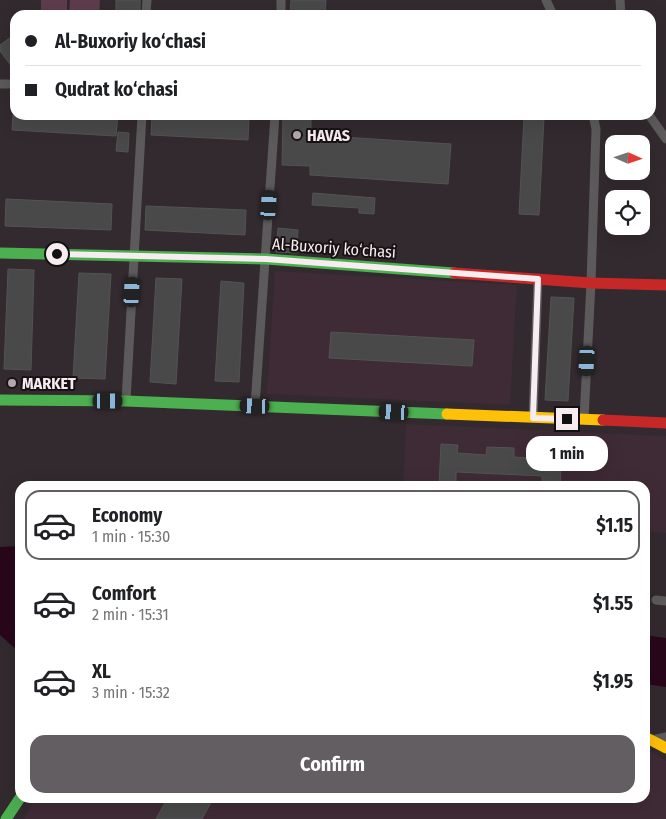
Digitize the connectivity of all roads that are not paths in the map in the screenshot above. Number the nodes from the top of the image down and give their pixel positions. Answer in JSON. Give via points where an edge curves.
{"nodes":[{"id":1,"x":142,"y":120,"type":"edge"},
{"id":2,"x":275,"y":120,"type":"edge"},
{"id":3,"x":594,"y":120,"type":"edge"},
{"id":4,"x":653,"y":120,"type":"edge"},
{"id":5,"x":666,"y":139,"type":"edge"},
{"id":6,"x":0,"y":253,"type":"edge"},
{"id":7,"x":134,"y":256,"type":"junction"},
{"id":8,"x":266,"y":259,"type":"junction"},
{"id":9,"x":538,"y":279,"type":"junction"},
{"id":10,"x":592,"y":283,"type":"junction"},
{"id":11,"x":666,"y":286,"type":"edge"},
{"id":12,"x":0,"y":400,"type":"edge"},
{"id":13,"x":126,"y":401,"type":"junction"},
{"id":14,"x":255,"y":406,"type":"junction"},
{"id":15,"x":533,"y":418,"type":"junction"},
{"id":16,"x":584,"y":420,"type":"junction"},
{"id":17,"x":666,"y":422,"type":"edge"},
{"id":18,"x":656,"y":600,"type":"dead end"},
{"id":19,"x":666,"y":601,"type":"edge"},
{"id":20,"x":666,"y":737,"type":"edge"},
{"id":21,"x":650,"y":739,"type":"edge"},
{"id":22,"x":650,"y":740,"type":"edge"},
{"id":23,"x":666,"y":748,"type":"edge"},
{"id":24,"x":17,"y":803,"type":"edge"},
{"id":25,"x":6,"y":819,"type":"edge"}],
"edges":[{"from":1,"to":7,"type":"street"},
{"from":2,"to":8,"type":"street"},
{"from":3,"to":10,"type":"street"},
{"from":4,"to":5,"type":"street"},
{"from":6,"to":7,"type":"street","name":"Al-Buxoriy ko‘chasi"},
{"from":7,"to":8,"type":"street","name":"Al-Buxoriy ko‘chasi"},
{"from":7,"to":13,"type":"street"},
{"from":8,"to":9,"type":"street","name":"Al-Buxoriy ko‘chasi"},
{"from":8,"to":14,"type":"street"},
{"from":9,"to":10,"type":"street","name":"Al-Buxoriy ko‘chasi"},
{"from":9,"to":15,"type":"street"},
{"from":10,"to":11,"type":"street","name":"Al-Buxoriy ko‘chasi"},
{"from":10,"to":16,"type":"street"},
{"from":12,"to":13,"type":"street"},
{"from":13,"to":14,"type":"street"},
{"from":14,"to":15,"type":"street"},
{"from":15,"to":16,"type":"street"},
{"from":16,"to":17,"type":"street"},
{"from":18,"to":19,"type":"street"},
{"from":20,"to":21,"type":"street"},
{"from":22,"to":23,"type":"street"},
{"from":24,"to":25,"type":"street"}]}
